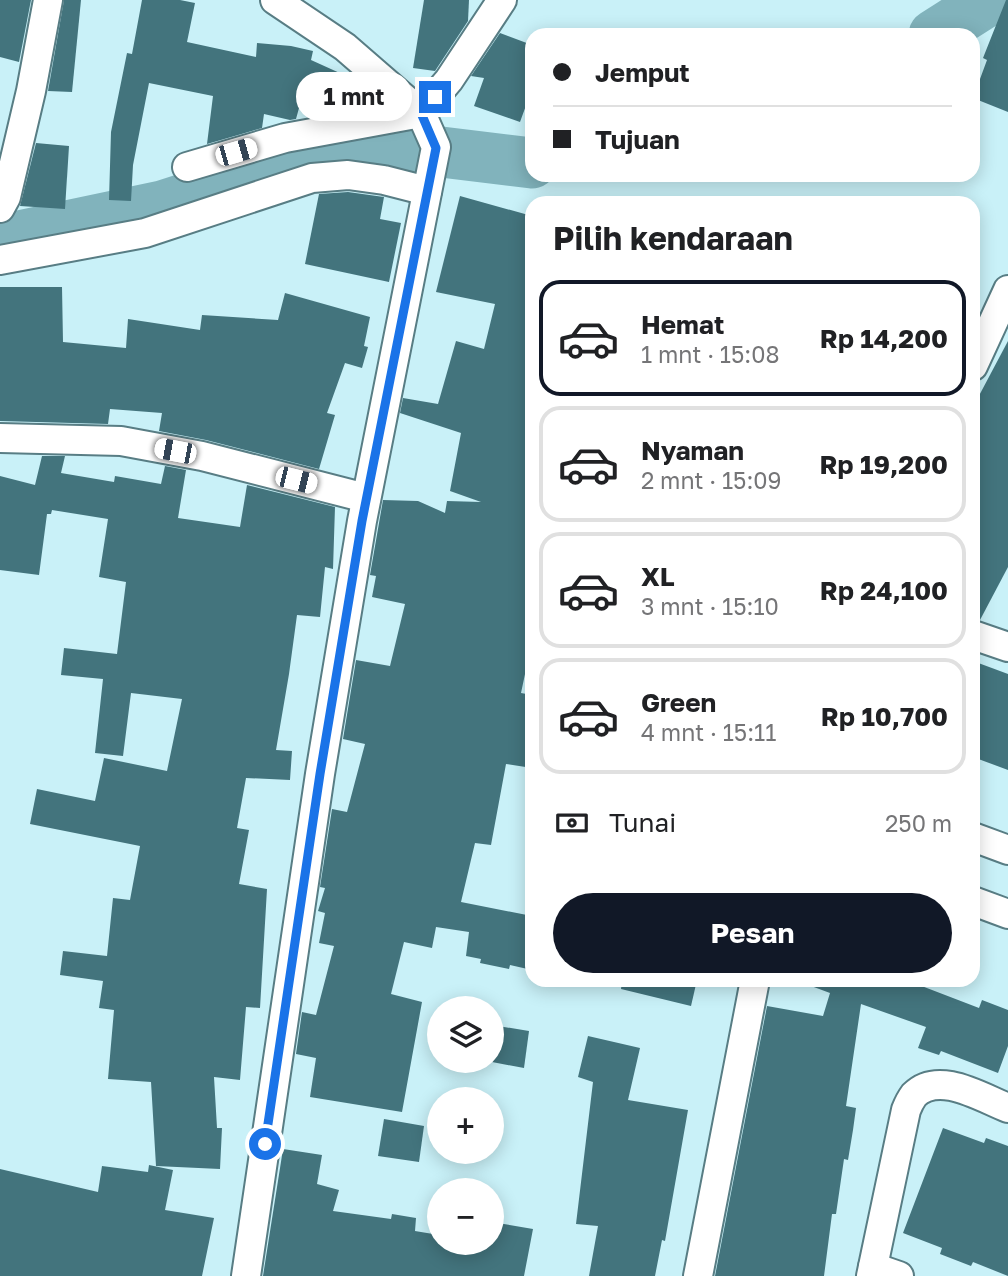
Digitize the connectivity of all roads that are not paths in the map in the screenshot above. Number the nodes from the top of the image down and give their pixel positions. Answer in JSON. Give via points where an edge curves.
{"nodes":[{"id":1,"x":48,"y":0,"type":"edge"},
{"id":2,"x":275,"y":0,"type":"edge"},
{"id":3,"x":502,"y":0,"type":"edge"},
{"id":4,"x":421,"y":113,"type":"junction"},
{"id":5,"x":187,"y":167,"type":"dead end"},
{"id":6,"x":428,"y":188,"type":"junction"},
{"id":7,"x":0,"y":208,"type":"edge"},
{"id":8,"x":0,"y":260,"type":"edge"},
{"id":9,"x":1008,"y":290,"type":"edge"},
{"id":10,"x":980,"y":334,"type":"edge"},
{"id":11,"x":0,"y":438,"type":"edge"},
{"id":12,"x":366,"y":498,"type":"junction"},
{"id":13,"x":980,"y":637,"type":"edge"},
{"id":14,"x":1008,"y":647,"type":"edge"},
{"id":15,"x":980,"y":840,"type":"edge"},
{"id":16,"x":1008,"y":850,"type":"edge"},
{"id":17,"x":980,"y":904,"type":"edge"},
{"id":18,"x":1008,"y":914,"type":"edge"},
{"id":19,"x":754,"y":987,"type":"edge"},
{"id":20,"x":1008,"y":1108,"type":"edge"},
{"id":21,"x":881,"y":1273,"type":"edge"},
{"id":22,"x":246,"y":1276,"type":"edge"},
{"id":23,"x":698,"y":1276,"type":"edge"}],
"edges":[{"from":1,"to":7,"type":"street","via":[[31,91]]},
{"from":2,"to":4,"type":"street","via":[[345,47]]},
{"from":3,"to":4,"type":"street","via":[[449,80]]},
{"from":4,"to":5,"type":"street","via":[[285,138]]},
{"from":4,"to":6,"type":"street","via":[[436,148]]},
{"from":6,"to":8,"type":"street","via":[[348,175],[312,178],[145,233]]},
{"from":6,"to":12,"type":"street"},
{"from":9,"to":10,"type":"street"},
{"from":11,"to":12,"type":"street","via":[[121,440]]},
{"from":12,"to":22,"type":"street"},
{"from":13,"to":14,"type":"street"},
{"from":15,"to":16,"type":"street"},
{"from":17,"to":18,"type":"street"},
{"from":19,"to":23,"type":"street"},
{"from":20,"to":21,"type":"street","via":[[949,1085],[928,1086],[915,1095],[906,1110]]}]}
